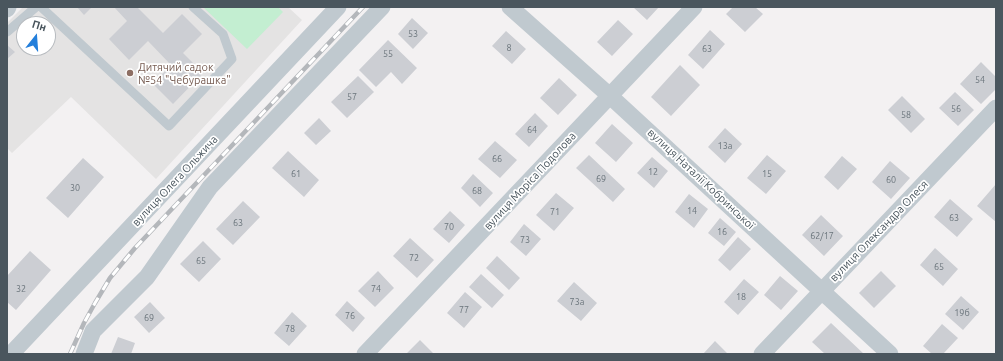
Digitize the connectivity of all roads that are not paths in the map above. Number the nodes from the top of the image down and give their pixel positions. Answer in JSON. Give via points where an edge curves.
{"nodes":[{"id":1,"x":36,"y":7,"type":"edge"},
{"id":2,"x":41,"y":7,"type":"edge"},
{"id":3,"x":192,"y":7,"type":"edge"},
{"id":4,"x":338,"y":7,"type":"edge"},
{"id":5,"x":382,"y":7,"type":"edge"},
{"id":6,"x":510,"y":7,"type":"edge"},
{"id":7,"x":694,"y":7,"type":"edge"},
{"id":8,"x":7,"y":32,"type":"edge"},
{"id":9,"x":610,"y":96,"type":"junction"},
{"id":10,"x":996,"y":108,"type":"edge"},
{"id":11,"x":822,"y":290,"type":"junction"},
{"id":12,"x":11,"y":354,"type":"edge"},
{"id":13,"x":84,"y":354,"type":"edge"},
{"id":14,"x":365,"y":354,"type":"edge"},
{"id":15,"x":762,"y":354,"type":"edge"},
{"id":16,"x":890,"y":354,"type":"edge"}],
"edges":[{"from":1,"to":8,"type":"lane"},
{"from":2,"to":3,"type":"lane","via":[[169,126],[232,59],[223,34]]},
{"from":4,"to":12,"type":"street","name":"вулиця Олега Ольжича"},
{"from":5,"to":13,"type":"street","via":[[210,187],[147,277],[93,331]]},
{"from":6,"to":9,"type":"street","name":"вулиця Наталії Кобринської"},
{"from":7,"to":9,"type":"street","name":"вулиця Моріса Подолова"},
{"from":9,"to":11,"type":"street","name":"вулиця Наталії Кобринської"},
{"from":9,"to":14,"type":"street","name":"вулиця Моріса Подолова"},
{"from":10,"to":11,"type":"street","name":"вулиця Олександра Олеся"},
{"from":11,"to":15,"type":"street","name":"вулиця Олександра Олеся"},
{"from":11,"to":16,"type":"street","name":"вулиця Наталії Кобринської"}]}
